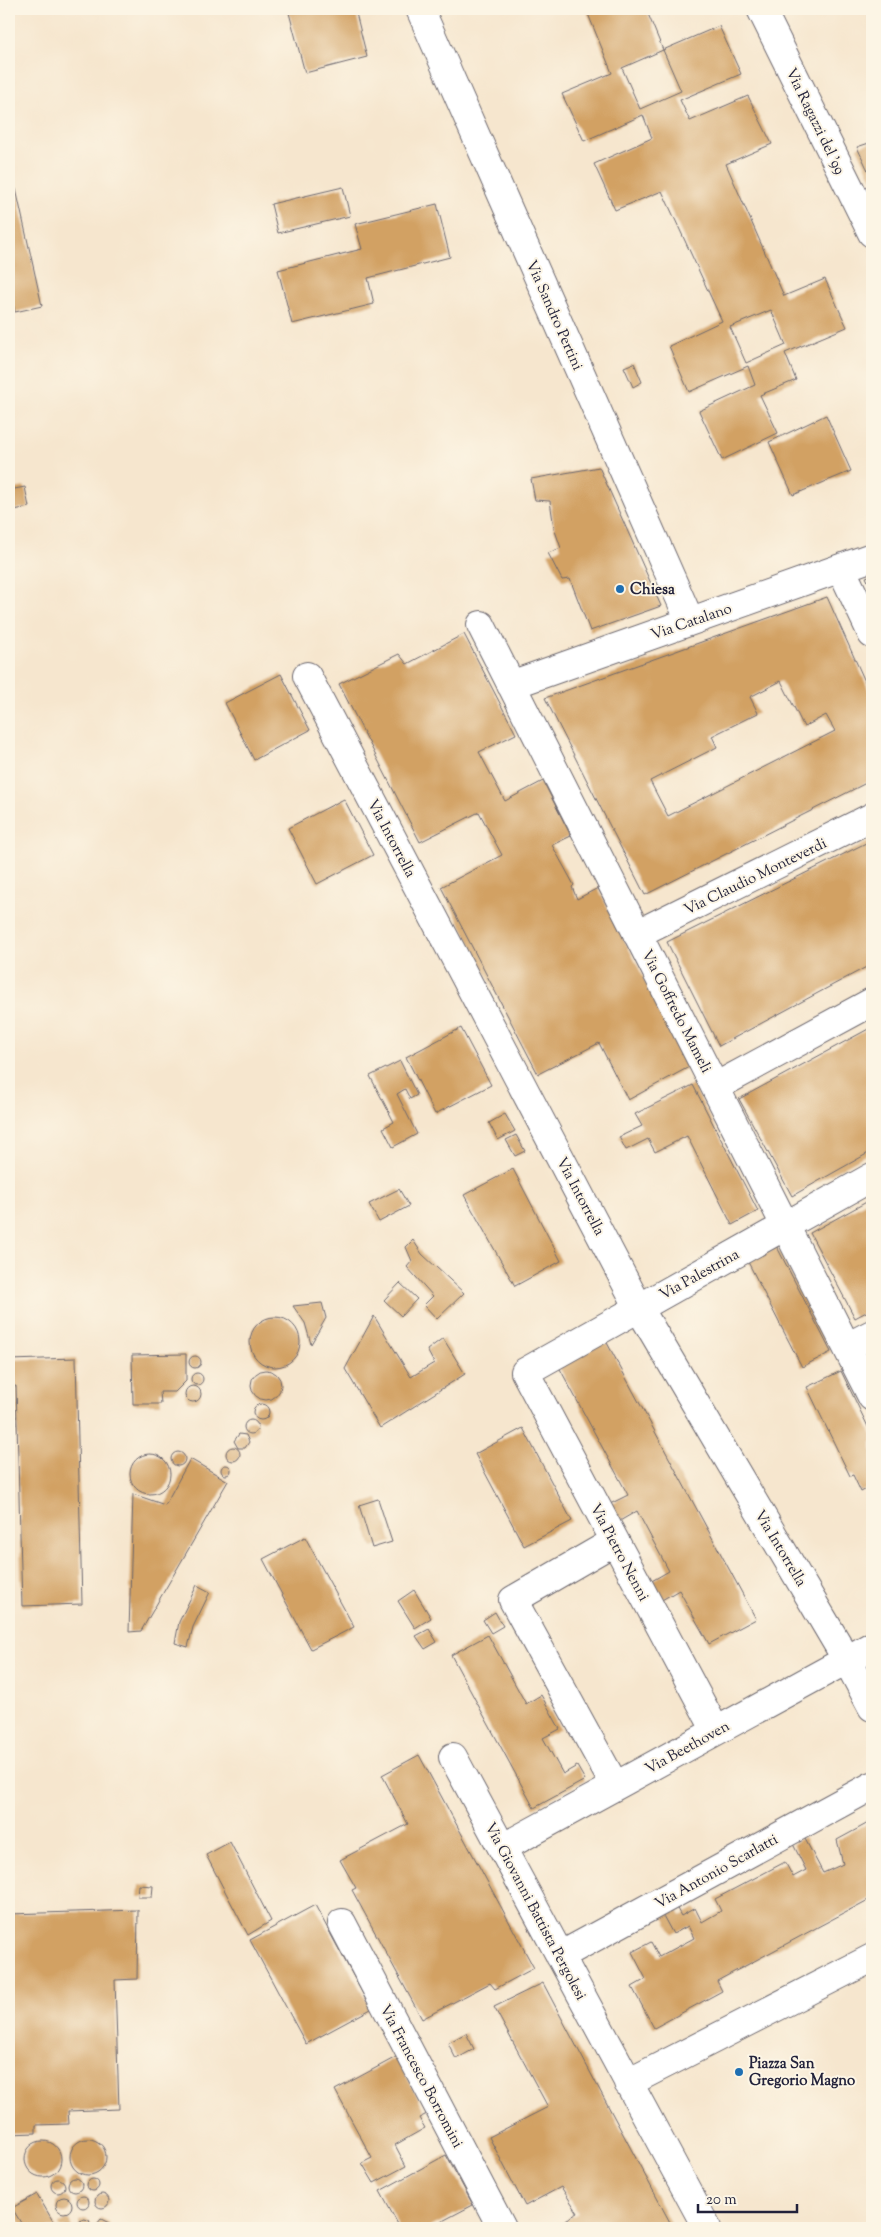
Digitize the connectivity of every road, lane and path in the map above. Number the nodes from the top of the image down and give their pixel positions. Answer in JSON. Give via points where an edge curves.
{"nodes":[{"id":1,"x":420,"y":9,"type":"edge"},
{"id":2,"x":761,"y":9,"type":"edge"},
{"id":3,"x":872,"y":233,"type":"edge"},
{"id":4,"x":872,"y":557,"type":"edge"},
{"id":5,"x":841,"y":568,"type":"junction"},
{"id":6,"x":690,"y":621,"type":"junction"},
{"id":7,"x":481,"y":625,"type":"dead end"},
{"id":8,"x":872,"y":634,"type":"edge"},
{"id":9,"x":307,"y":676,"type":"dead end"},
{"id":10,"x":511,"y":685,"type":"junction"},
{"id":11,"x":872,"y":817,"type":"edge"},
{"id":12,"x":638,"y":934,"type":"junction"},
{"id":13,"x":872,"y":1002,"type":"edge"},
{"id":14,"x":715,"y":1087,"type":"junction"},
{"id":15,"x":872,"y":1177,"type":"edge"},
{"id":16,"x":785,"y":1226,"type":"junction"},
{"id":17,"x":639,"y":1308,"type":"junction"},
{"id":18,"x":872,"y":1334,"type":"edge"},
{"id":19,"x":847,"y":1347,"type":"junction"},
{"id":20,"x":525,"y":1372,"type":"joint"},
{"id":21,"x":872,"y":1397,"type":"edge"},
{"id":22,"x":614,"y":1541,"type":"junction"},
{"id":23,"x":872,"y":1646,"type":"edge"},
{"id":24,"x":847,"y":1660,"type":"junction"},
{"id":25,"x":872,"y":1707,"type":"edge"},
{"id":26,"x":716,"y":1731,"type":"junction"},
{"id":27,"x":453,"y":1757,"type":"dead end"},
{"id":28,"x":615,"y":1786,"type":"junction"},
{"id":29,"x":872,"y":1786,"type":"edge"},
{"id":30,"x":502,"y":1848,"type":"junction"},
{"id":31,"x":342,"y":1923,"type":"dead end"},
{"id":32,"x":560,"y":1956,"type":"junction"},
{"id":33,"x":872,"y":1958,"type":"edge"},
{"id":34,"x":623,"y":2074,"type":"junction"},
{"id":35,"x":502,"y":2228,"type":"edge"},
{"id":36,"x":707,"y":2228,"type":"edge"}],
"edges":[{"from":1,"to":6,"type":"street","name":"Via Sandro Pertini"},
{"from":2,"to":3,"type":"street","name":"Via Ragazzi del '99"},
{"from":4,"to":5,"type":"street","name":"Via Catalano"},
{"from":5,"to":6,"type":"street","name":"Via Catalano"},
{"from":5,"to":8,"type":"street"},
{"from":6,"to":10,"type":"street","name":"Via Catalano"},
{"from":7,"to":10,"type":"street","name":"Via Goffredo Mameli"},
{"from":9,"to":17,"type":"street","name":"Via Intorrella"},
{"from":10,"to":12,"type":"street","name":"Via Goffredo Mameli"},
{"from":11,"to":12,"type":"street","name":"Via Claudio Monteverdi"},
{"from":12,"to":14,"type":"street","name":"Via Goffredo Mameli"},
{"from":13,"to":14,"type":"street"},
{"from":14,"to":16,"type":"street","name":"Via Goffredo Mameli"},
{"from":15,"to":16,"type":"street","name":"Via Palestrina"},
{"from":16,"to":17,"type":"street","name":"Via Palestrina"},
{"from":16,"to":19,"type":"street","name":"Via Goffredo Mameli"},
{"from":17,"to":20,"type":"street","name":"Via Palestrina"},
{"from":17,"to":24,"type":"street","name":"Via Intorrella"},
{"from":18,"to":19,"type":"street"},
{"from":19,"to":21,"type":"street","name":"Via Goffredo Mameli"},
{"from":20,"to":22,"type":"street","name":"Via Pietro Nenni"},
{"from":22,"to":26,"type":"street","name":"Via Pietro Nenni"},
{"from":22,"to":28,"type":"street","via":[[513,1600]]},
{"from":23,"to":24,"type":"street","name":"Via Beethoven"},
{"from":24,"to":25,"type":"street","name":"Via Intorrella"},
{"from":24,"to":26,"type":"street","name":"Via Beethoven"},
{"from":26,"to":28,"type":"street","name":"Via Beethoven"},
{"from":27,"to":30,"type":"street","name":"Via Giovanni Battista Pergolesi"},
{"from":28,"to":30,"type":"street","name":"Via Beethoven"},
{"from":29,"to":32,"type":"street","name":"Via Antonio Scarlatti"},
{"from":30,"to":32,"type":"street","name":"Via Giovanni Battista Pergolesi"},
{"from":31,"to":35,"type":"street","name":"Via Francesco Borromini"},
{"from":32,"to":34,"type":"street","name":"Via Giovanni Battista Pergolesi"},
{"from":33,"to":34,"type":"street"},
{"from":34,"to":36,"type":"street","name":"Via Giovanni Battista Pergolesi"}]}
